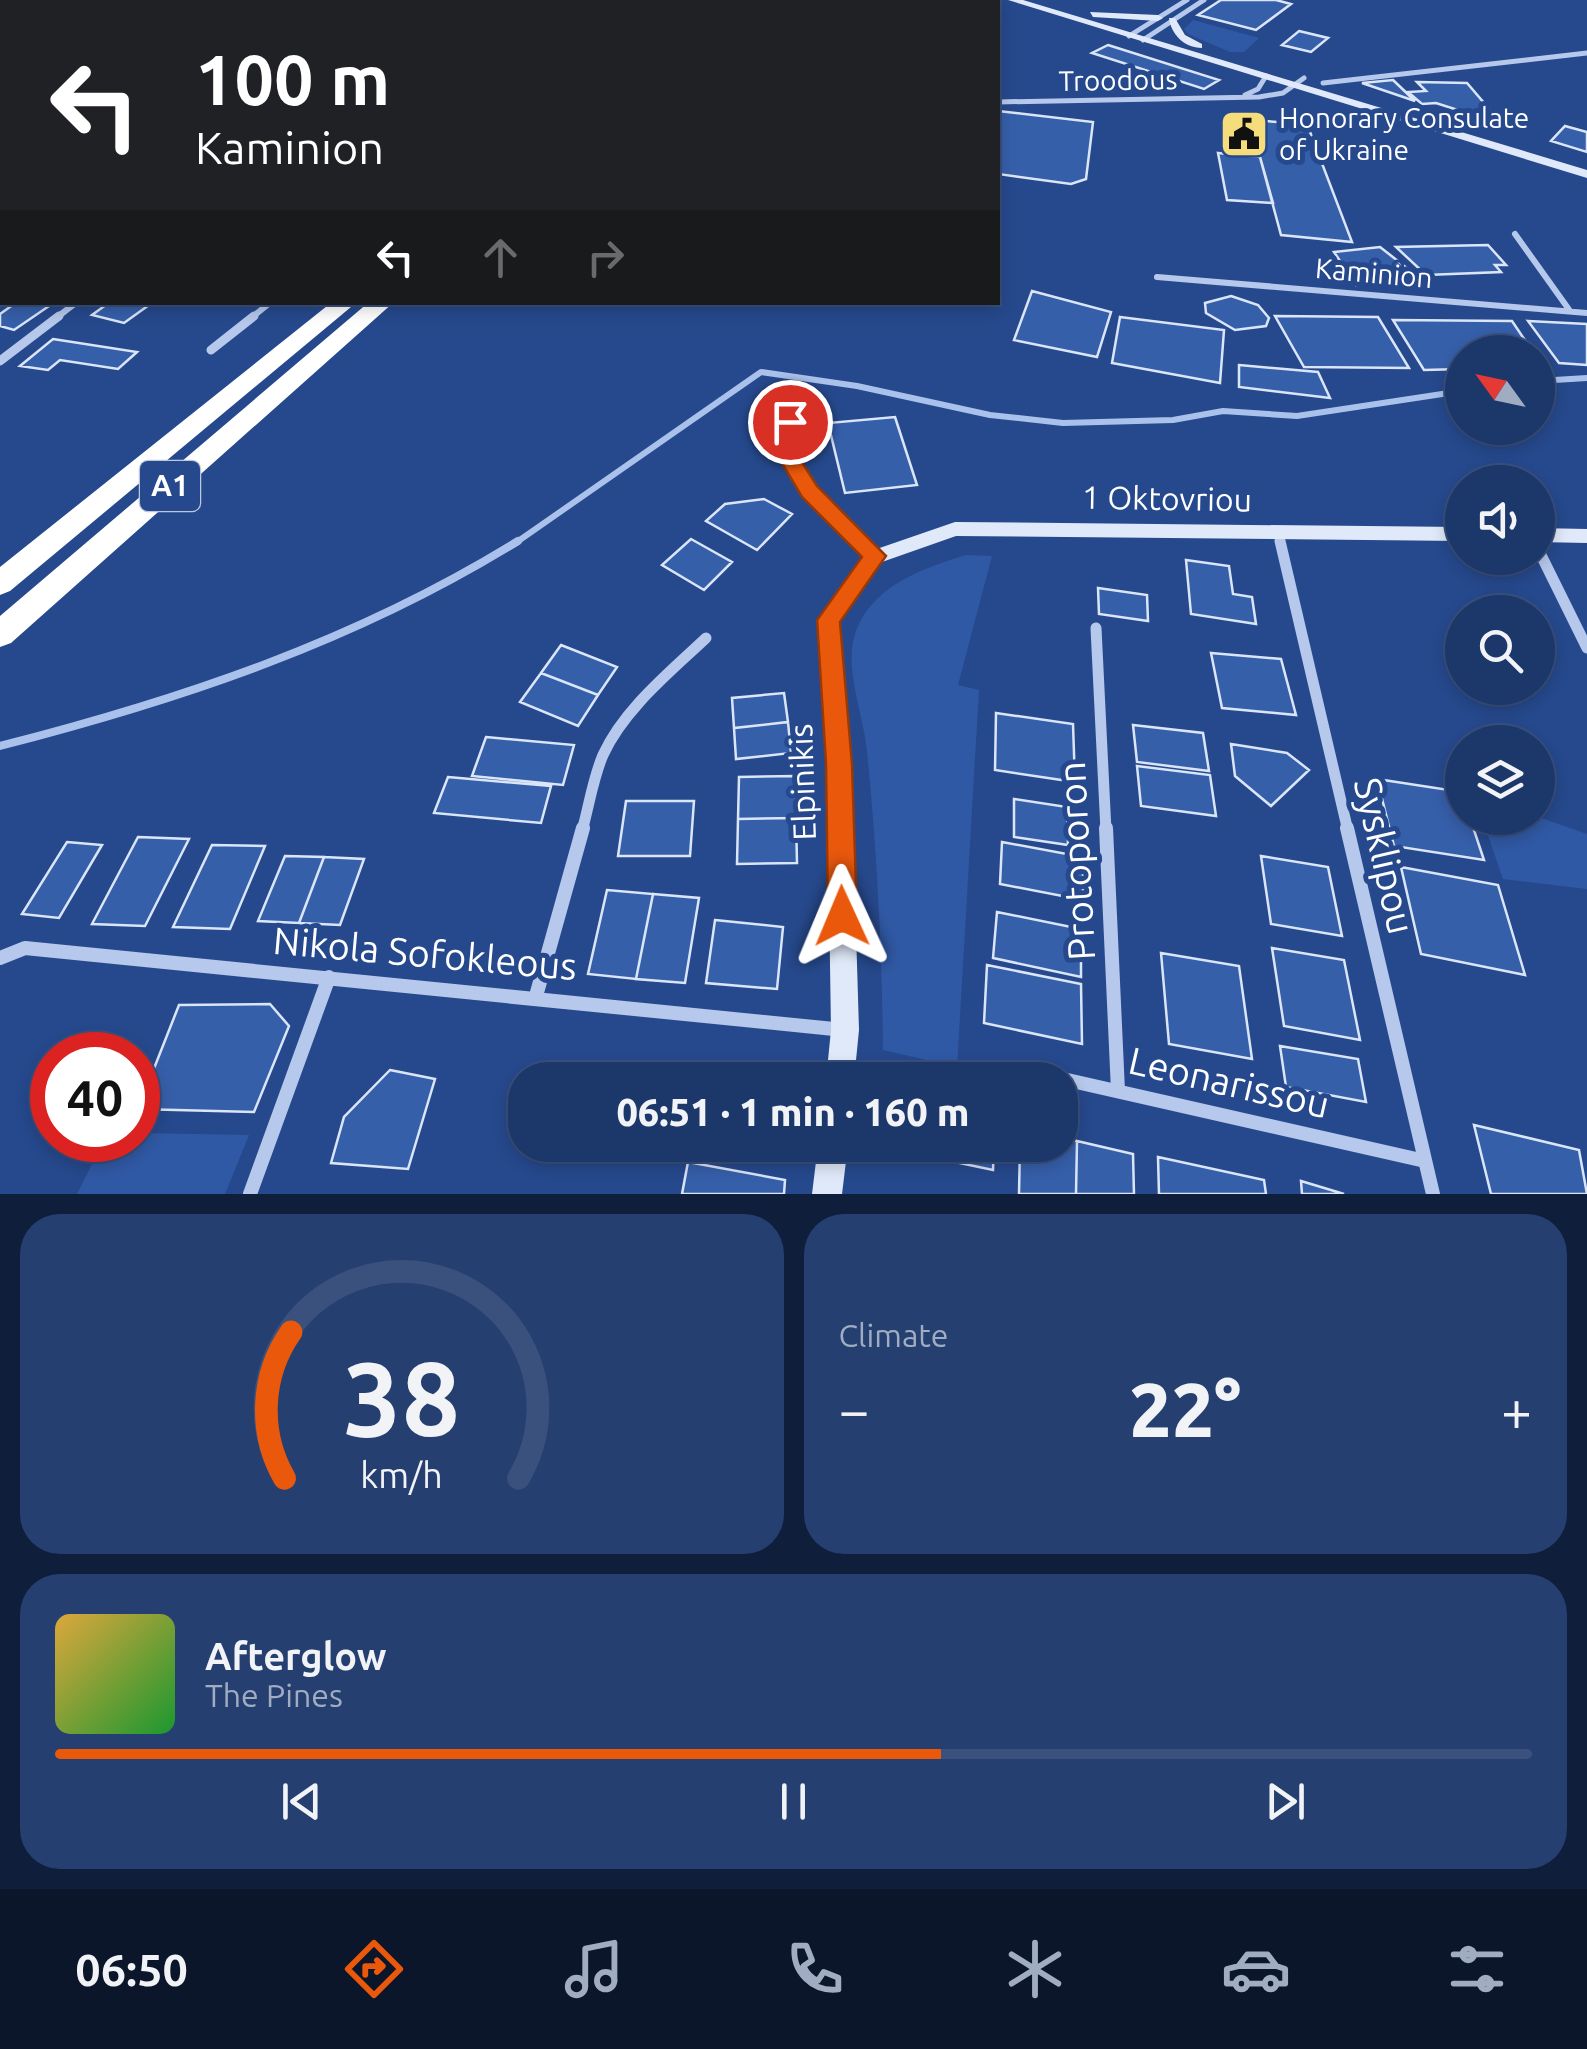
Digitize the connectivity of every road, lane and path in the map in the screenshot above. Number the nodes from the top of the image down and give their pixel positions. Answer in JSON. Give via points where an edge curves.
{"nodes":[{"id":1,"x":1013,"y":0,"type":"edge"},
{"id":2,"x":1042,"y":0,"type":"edge"},
{"id":3,"x":1187,"y":0,"type":"edge"},
{"id":4,"x":1204,"y":0,"type":"edge"},
{"id":5,"x":1086,"y":13,"type":"junction"},
{"id":6,"x":1158,"y":18,"type":"junction"},
{"id":7,"x":1172,"y":20,"type":"junction"},
{"id":8,"x":1147,"y":34,"type":"junction"},
{"id":9,"x":1198,"y":46,"type":"junction"},
{"id":10,"x":1587,"y":52,"type":"edge"},
{"id":11,"x":1266,"y":76,"type":"junction"},
{"id":12,"x":1300,"y":82,"type":"junction"},
{"id":13,"x":1323,"y":83,"type":"junction"},
{"id":14,"x":1240,"y":98,"type":"junction"},
{"id":15,"x":1000,"y":102,"type":"edge"},
{"id":16,"x":1587,"y":163,"type":"edge"},
{"id":17,"x":1587,"y":174,"type":"edge"},
{"id":18,"x":1515,"y":234,"type":"dead end"},
{"id":19,"x":1156,"y":277,"type":"dead end"},
{"id":20,"x":72,"y":305,"type":"edge"},
{"id":21,"x":266,"y":305,"type":"edge"},
{"id":22,"x":340,"y":305,"type":"edge"},
{"id":23,"x":381,"y":305,"type":"edge"},
{"id":24,"x":1570,"y":311,"type":"junction"},
{"id":25,"x":1587,"y":313,"type":"edge"},
{"id":26,"x":211,"y":350,"type":"dead end"},
{"id":27,"x":0,"y":361,"type":"edge"},
{"id":28,"x":794,"y":392,"type":"dead end"},
{"id":29,"x":1278,"y":531,"type":"junction"},
{"id":30,"x":1445,"y":534,"type":"edge"},
{"id":31,"x":1555,"y":535,"type":"edge"},
{"id":32,"x":1587,"y":536,"type":"edge"},
{"id":33,"x":875,"y":556,"type":"junction"},
{"id":34,"x":1551,"y":575,"type":"edge"},
{"id":35,"x":0,"y":583,"type":"edge"},
{"id":36,"x":1096,"y":628,"type":"dead end"},
{"id":37,"x":0,"y":634,"type":"edge"},
{"id":38,"x":706,"y":638,"type":"dead end"},
{"id":39,"x":1587,"y":648,"type":"edge"},
{"id":40,"x":0,"y":958,"type":"edge"},
{"id":41,"x":329,"y":977,"type":"junction"},
{"id":42,"x":536,"y":996,"type":"junction"},
{"id":43,"x":845,"y":1030,"type":"junction"},
{"id":44,"x":842,"y":1062,"type":"edge"},
{"id":45,"x":1078,"y":1082,"type":"edge"},
{"id":46,"x":1118,"y":1091,"type":"junction"},
{"id":47,"x":831,"y":1162,"type":"edge"},
{"id":48,"x":1425,"y":1162,"type":"junction"},
{"id":49,"x":250,"y":1194,"type":"edge"},
{"id":50,"x":827,"y":1194,"type":"edge"},
{"id":51,"x":1433,"y":1194,"type":"edge"}],
"edges":[{"from":1,"to":8,"type":"main road","via":[[1129,36]]},
{"from":2,"to":5,"type":"main road"},
{"from":3,"to":6,"type":"street"},
{"from":4,"to":7,"type":"street"},
{"from":5,"to":6,"type":"main road"},
{"from":5,"to":8,"type":"main road"},
{"from":6,"to":8,"type":"street"},
{"from":7,"to":8,"type":"street"},
{"from":7,"to":9,"type":"main road","via":[[1181,37]]},
{"from":8,"to":9,"type":"main road"},
{"from":8,"to":11,"type":"main road"},
{"from":9,"to":12,"type":"main road"},
{"from":10,"to":13,"type":"street"},
{"from":11,"to":12,"type":"main road"},
{"from":11,"to":14,"type":"street"},
{"from":12,"to":13,"type":"main road"},
{"from":12,"to":14,"type":"street","name":"Troodous","via":[[1283,93]]},
{"from":12,"to":17,"type":"main road"},
{"from":13,"to":16,"type":"main road"},
{"from":14,"to":15,"type":"street","name":"Troodous"},
{"from":18,"to":24,"type":"street"},
{"from":19,"to":24,"type":"street","name":"Kaminion"},
{"from":20,"to":27,"type":"street"},
{"from":21,"to":26,"type":"street"},
{"from":22,"to":35,"type":"highway","number":"A1"},
{"from":23,"to":37,"type":"highway","number":"A1"},
{"from":24,"to":25,"type":"street","name":"Kaminion"},
{"from":28,"to":33,"type":"street","via":[[786,453],[809,492]]},
{"from":29,"to":30,"type":"main road","name":"1 Oktovriou"},
{"from":29,"to":33,"type":"main road","name":"1 Oktovriou","via":[[955,529]]},
{"from":29,"to":48,"type":"street","name":"Sysklipou"},
{"from":31,"to":32,"type":"main road"},
{"from":33,"to":43,"type":"main road","name":"Elpinikis","via":[[829,620]]},
{"from":34,"to":39,"type":"street"},
{"from":36,"to":46,"type":"street","name":"Protoporon"},
{"from":38,"to":42,"type":"street","via":[[649,692],[603,756]]},
{"from":40,"to":41,"type":"street","name":"Nikola Sofokleous","via":[[26,948]]},
{"from":41,"to":42,"type":"street","name":"Nikola Sofokleous"},
{"from":41,"to":49,"type":"street"},
{"from":42,"to":43,"type":"street","name":"Nikola Sofokleous"},
{"from":43,"to":44,"type":"main road","name":"Elpinikis"},
{"from":45,"to":46,"type":"street","name":"Leonarissou"},
{"from":46,"to":48,"type":"street","name":"Leonarissou"},
{"from":47,"to":50,"type":"main road"},
{"from":48,"to":51,"type":"street","name":"Sysklipou"}]}
